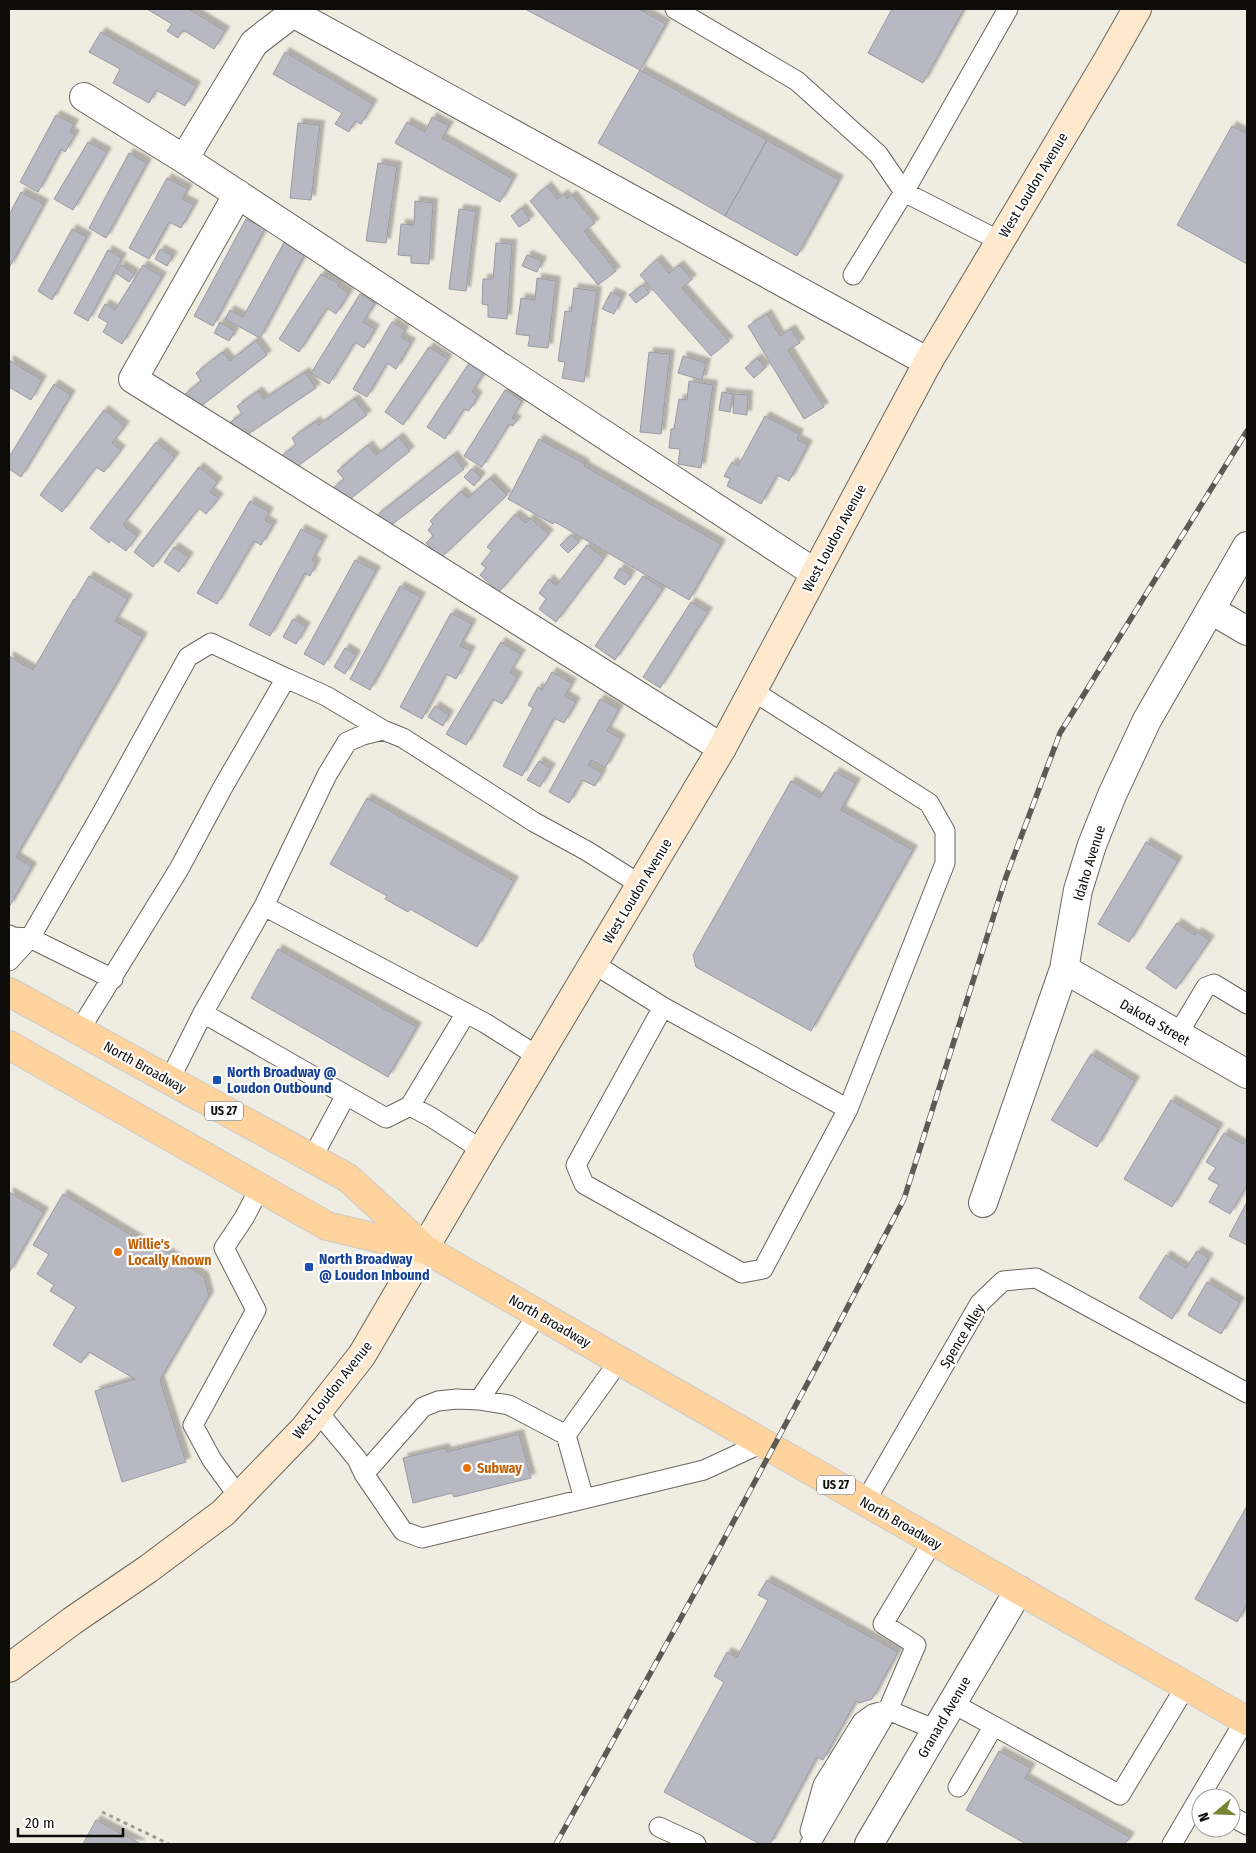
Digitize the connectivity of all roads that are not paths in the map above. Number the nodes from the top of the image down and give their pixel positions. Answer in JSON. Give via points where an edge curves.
{"nodes":[{"id":1,"x":675,"y":9,"type":"edge"},
{"id":2,"x":1008,"y":9,"type":"edge"},
{"id":3,"x":1136,"y":9,"type":"edge"},
{"id":4,"x":293,"y":11,"type":"edge"},
{"id":5,"x":84,"y":97,"type":"dead end"},
{"id":6,"x":184,"y":159,"type":"junction"},
{"id":7,"x":904,"y":192,"type":"junction"},
{"id":8,"x":238,"y":194,"type":"junction"},
{"id":9,"x":1000,"y":241,"type":"junction"},
{"id":10,"x":853,"y":275,"type":"dead end"},
{"id":11,"x":928,"y":362,"type":"junction"},
{"id":12,"x":1247,"y":546,"type":"edge"},
{"id":13,"x":815,"y":572,"type":"junction"},
{"id":14,"x":1211,"y":610,"type":"junction"},
{"id":15,"x":1247,"y":631,"type":"edge"},
{"id":16,"x":286,"y":678,"type":"junction"},
{"id":17,"x":753,"y":691,"type":"junction"},
{"id":18,"x":383,"y":730,"type":"junction"},
{"id":19,"x":722,"y":748,"type":"junction"},
{"id":20,"x":641,"y":885,"type":"junction"},
{"id":21,"x":264,"y":906,"type":"junction"},
{"id":22,"x":9,"y":935,"type":"edge"},
{"id":23,"x":30,"y":938,"type":"junction"},
{"id":24,"x":9,"y":961,"type":"edge"},
{"id":25,"x":594,"y":964,"type":"junction"},
{"id":26,"x":1064,"y":969,"type":"junction"},
{"id":27,"x":113,"y":978,"type":"junction"},
{"id":28,"x":9,"y":992,"type":"edge"},
{"id":29,"x":1247,"y":1004,"type":"edge"},
{"id":30,"x":663,"y":1007,"type":"junction"},
{"id":31,"x":204,"y":1013,"type":"junction"},
{"id":32,"x":466,"y":1013,"type":"junction"},
{"id":33,"x":79,"y":1031,"type":"junction"},
{"id":34,"x":1178,"y":1034,"type":"junction"},
{"id":35,"x":9,"y":1045,"type":"edge"},
{"id":36,"x":539,"y":1057,"type":"junction"},
{"id":37,"x":1247,"y":1074,"type":"edge"},
{"id":38,"x":169,"y":1081,"type":"junction"},
{"id":39,"x":346,"y":1095,"type":"junction"},
{"id":40,"x":410,"y":1106,"type":"junction"},
{"id":41,"x":848,"y":1109,"type":"junction"},
{"id":42,"x":482,"y":1150,"type":"junction"},
{"id":43,"x":312,"y":1158,"type":"junction"},
{"id":44,"x":260,"y":1188,"type":"junction"},
{"id":45,"x":982,"y":1203,"type":"dead end"},
{"id":46,"x":425,"y":1250,"type":"junction"},
{"id":47,"x":538,"y":1314,"type":"junction"},
{"id":48,"x":619,"y":1360,"type":"junction"},
{"id":49,"x":1247,"y":1393,"type":"edge"},
{"id":50,"x":479,"y":1400,"type":"junction"},
{"id":51,"x":318,"y":1412,"type":"junction"},
{"id":52,"x":566,"y":1435,"type":"junction"},
{"id":53,"x":762,"y":1443,"type":"junction"},
{"id":54,"x":364,"y":1474,"type":"junction"},
{"id":55,"x":239,"y":1496,"type":"junction"},
{"id":56,"x":584,"y":1498,"type":"junction"},
{"id":57,"x":865,"y":1502,"type":"junction"},
{"id":58,"x":933,"y":1541,"type":"junction"},
{"id":59,"x":1019,"y":1590,"type":"junction"},
{"id":60,"x":9,"y":1668,"type":"edge"},
{"id":61,"x":1186,"y":1686,"type":"junction"},
{"id":62,"x":952,"y":1703,"type":"junction"},
{"id":63,"x":888,"y":1710,"type":"junction"},
{"id":64,"x":1246,"y":1720,"type":"edge"},
{"id":65,"x":993,"y":1727,"type":"junction"},
{"id":66,"x":936,"y":1730,"type":"junction"},
{"id":67,"x":958,"y":1787,"type":"dead end"},
{"id":68,"x":1206,"y":1788,"type":"edge"},
{"id":69,"x":1191,"y":1813,"type":"edge"},
{"id":70,"x":659,"y":1826,"type":"dead end"},
{"id":71,"x":696,"y":1844,"type":"edge"},
{"id":72,"x":808,"y":1844,"type":"edge"},
{"id":73,"x":869,"y":1844,"type":"edge"},
{"id":74,"x":1172,"y":1844,"type":"edge"}],
"edges":[{"from":1,"to":7,"type":"lane","via":[[797,81],[878,154]]},
{"from":2,"to":7,"type":"lane"},
{"from":3,"to":9,"type":"main road","name":"West Loudon Avenue"},
{"from":4,"to":6,"type":"street","via":[[254,43]]},
{"from":4,"to":11,"type":"street"},
{"from":5,"to":6,"type":"street"},
{"from":6,"to":8,"type":"street"},
{"from":7,"to":9,"type":"lane"},
{"from":7,"to":10,"type":"lane"},
{"from":8,"to":13,"type":"street"},
{"from":8,"to":19,"type":"street","via":[[133,379]]},
{"from":9,"to":11,"type":"main road","name":"West Loudon Avenue"},
{"from":11,"to":13,"type":"main road","name":"West Loudon Avenue"},
{"from":12,"to":14,"type":"street","name":"Idaho Avenue"},
{"from":13,"to":17,"type":"main road","name":"West Loudon Avenue"},
{"from":14,"to":15,"type":"street"},
{"from":14,"to":26,"type":"street","name":"Idaho Avenue","via":[[1147,720],[1112,795],[1078,890]]},
{"from":16,"to":18,"type":"lane","via":[[326,696]]},
{"from":16,"to":23,"type":"lane","via":[[211,643],[188,657]]},
{"from":16,"to":27,"type":"lane","via":[[179,870]]},
{"from":17,"to":19,"type":"main road","name":"West Loudon Avenue"},
{"from":17,"to":41,"type":"lane","via":[[929,802],[945,832],[945,863]]},
{"from":18,"to":20,"type":"lane","via":[[403,738],[534,822]]},
{"from":18,"to":21,"type":"lane","via":[[347,742],[327,775]]},
{"from":19,"to":20,"type":"main road","name":"West Loudon Avenue"},
{"from":20,"to":25,"type":"main road","name":"West Loudon Avenue"},
{"from":21,"to":31,"type":"lane"},
{"from":21,"to":32,"type":"lane"},
{"from":22,"to":23,"type":"lane"},
{"from":23,"to":24,"type":"lane"},
{"from":23,"to":27,"type":"lane"},
{"from":25,"to":30,"type":"lane"},
{"from":25,"to":36,"type":"main road","name":"West Loudon Avenue"},
{"from":26,"to":34,"type":"street","name":"Dakota Street"},
{"from":26,"to":45,"type":"street","name":"Idaho Avenue"},
{"from":27,"to":33,"type":"lane"},
{"from":28,"to":33,"type":"main road","name":"North Broadway","number":"US 27"},
{"from":29,"to":34,"type":"lane","via":[[1214,984],[1206,987]]},
{"from":30,"to":41,"type":"lane"},
{"from":30,"to":41,"type":"lane","via":[[576,1165],[584,1184],[734,1269],[742,1273],[763,1269]]},
{"from":31,"to":38,"type":"lane"},
{"from":31,"to":39,"type":"lane"},
{"from":32,"to":36,"type":"lane"},
{"from":32,"to":40,"type":"lane"},
{"from":33,"to":38,"type":"main road","name":"North Broadway","number":"US 27"},
{"from":34,"to":37,"type":"street","name":"Dakota Street"},
{"from":35,"to":44,"type":"main road","name":"North Broadway","number":"US 27"},
{"from":36,"to":42,"type":"main road","name":"West Loudon Avenue"},
{"from":38,"to":43,"type":"main road","name":"North Broadway","number":"US 27"},
{"from":39,"to":40,"type":"lane","via":[[386,1118]]},
{"from":39,"to":43,"type":"lane"},
{"from":40,"to":42,"type":"lane"},
{"from":42,"to":46,"type":"main road","name":"West Loudon Avenue"},
{"from":43,"to":46,"type":"main road","name":"North Broadway","number":"US 27","via":[[348,1178]]},
{"from":44,"to":46,"type":"main road","name":"North Broadway","number":"US 27","via":[[327,1226]]},
{"from":44,"to":55,"type":"lane","via":[[224,1248],[256,1310],[193,1425],[212,1460]]},
{"from":46,"to":47,"type":"main road","name":"North Broadway","number":"US 27"},
{"from":46,"to":51,"type":"main road","name":"West Loudon Avenue","via":[[362,1355]]},
{"from":47,"to":48,"type":"main road","name":"North Broadway","number":"US 27"},
{"from":47,"to":50,"type":"lane"},
{"from":48,"to":52,"type":"lane"},
{"from":48,"to":53,"type":"main road","name":"North Broadway","number":"US 27"},
{"from":49,"to":57,"type":"lane","name":"Spence Alley","via":[[1036,1278],[1003,1281],[980,1303]]},
{"from":50,"to":52,"type":"lane","via":[[509,1405]]},
{"from":50,"to":54,"type":"lane","via":[[438,1401],[422,1407]]},
{"from":51,"to":54,"type":"lane","via":[[357,1460]]},
{"from":51,"to":55,"type":"main road","name":"West Loudon Avenue"},
{"from":52,"to":56,"type":"lane"},
{"from":53,"to":56,"type":"lane","via":[[704,1470]]},
{"from":53,"to":57,"type":"main road","name":"North Broadway","number":"US 27"},
{"from":54,"to":56,"type":"lane","via":[[403,1531],[422,1538]]},
{"from":55,"to":60,"type":"main road","name":"West Loudon Avenue","via":[[223,1513],[156,1564]]},
{"from":57,"to":58,"type":"main road","name":"North Broadway","number":"US 27"},
{"from":58,"to":59,"type":"main road","name":"North Broadway","number":"US 27"},
{"from":58,"to":63,"type":"lane","via":[[883,1624],[916,1645]]},
{"from":59,"to":61,"type":"main road","name":"North Broadway","number":"US 27"},
{"from":59,"to":62,"type":"street","name":"Granard Avenue"},
{"from":61,"to":64,"type":"main road","name":"North Broadway","number":"US 27"},
{"from":61,"to":65,"type":"lane","via":[[1120,1795]]},
{"from":62,"to":65,"type":"lane"},
{"from":62,"to":66,"type":"street","name":"Granard Avenue"},
{"from":63,"to":66,"type":"lane"},
{"from":63,"to":72,"type":"lane"},
{"from":64,"to":68,"type":"lane"},
{"from":65,"to":67,"type":"lane"},
{"from":66,"to":73,"type":"street","name":"Granard Avenue"},
{"from":69,"to":74,"type":"lane"},
{"from":70,"to":71,"type":"lane"}]}
